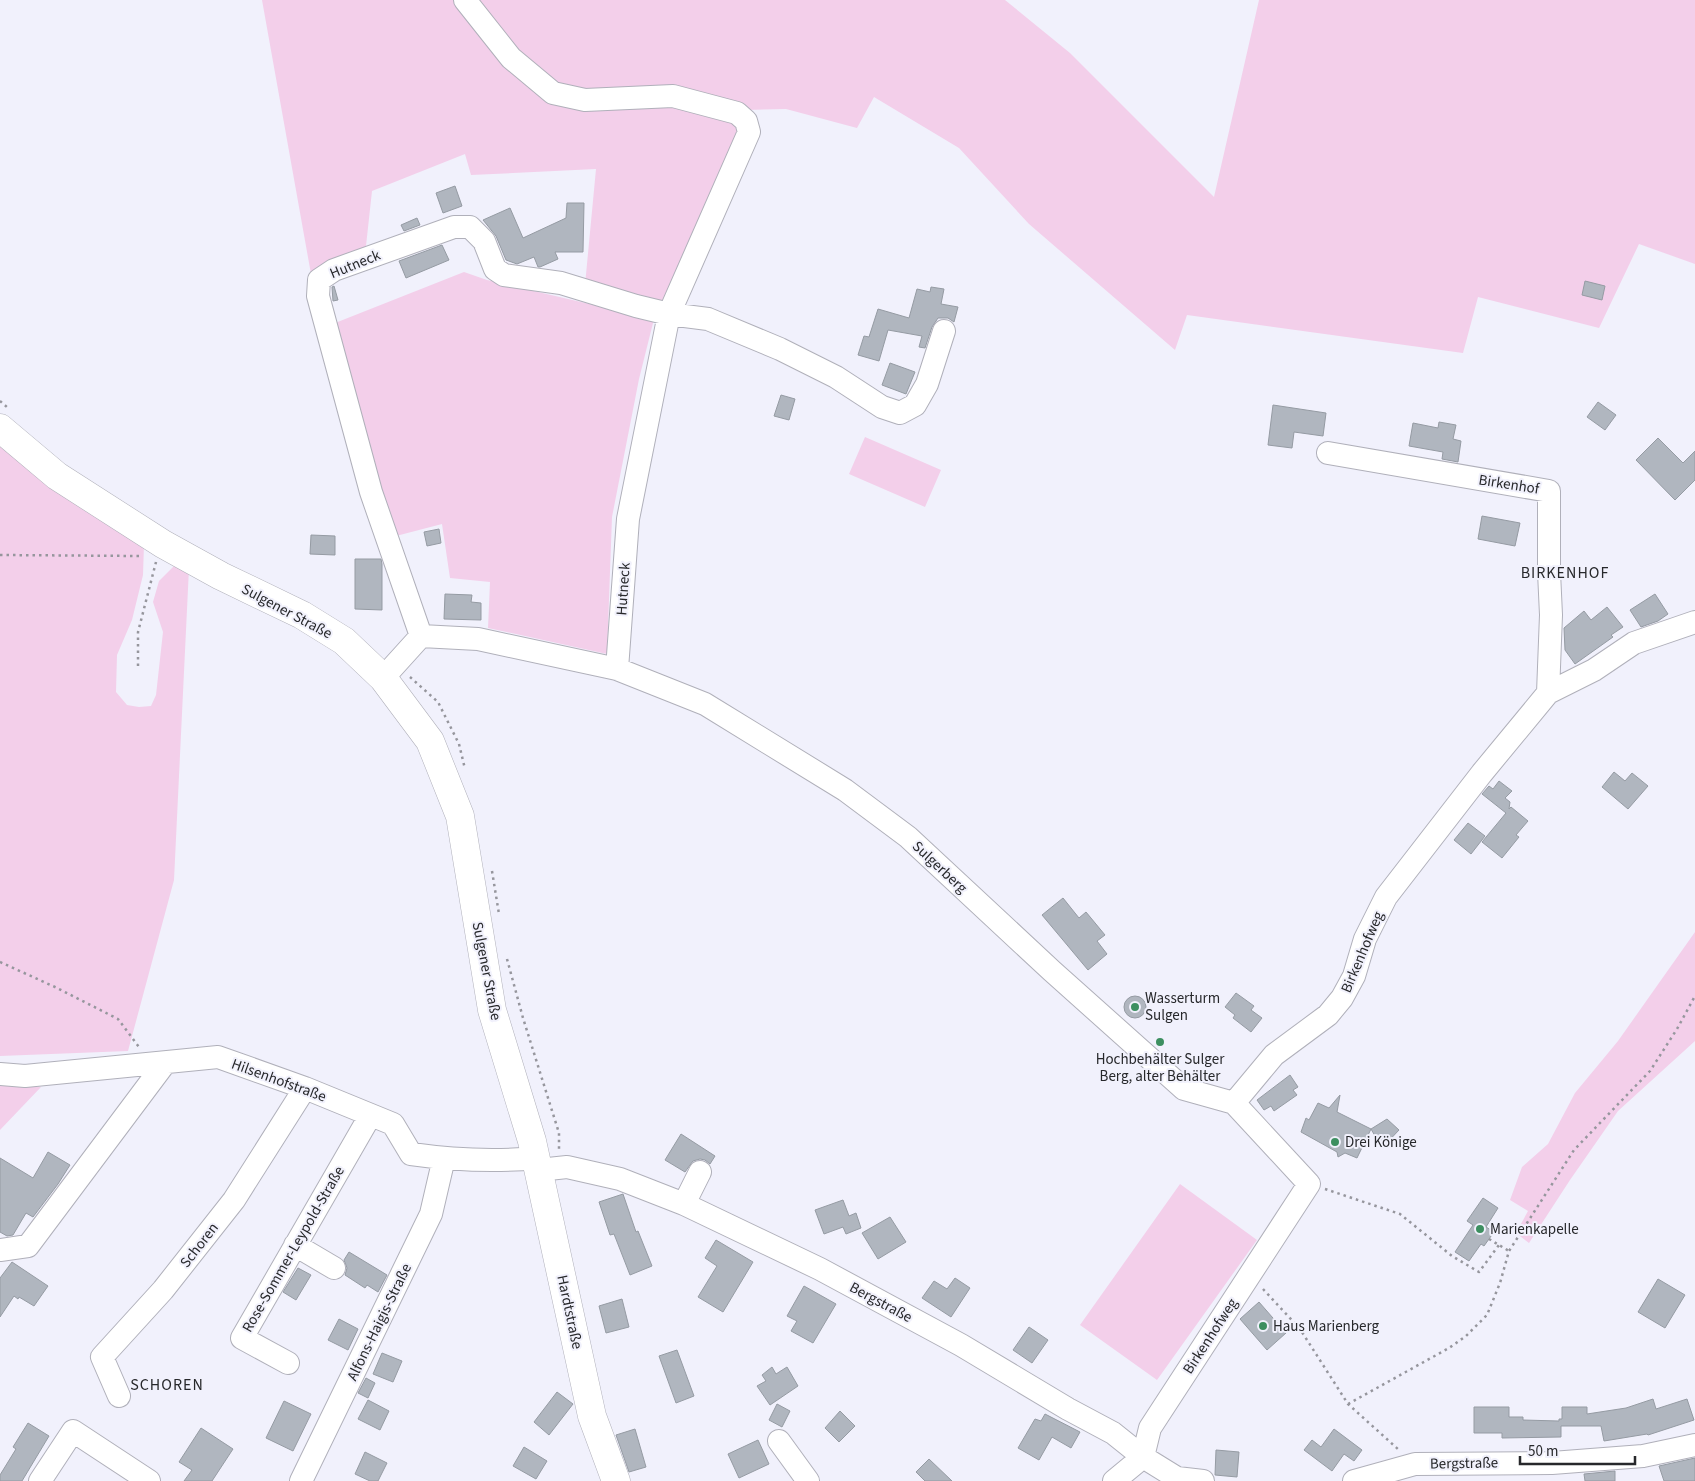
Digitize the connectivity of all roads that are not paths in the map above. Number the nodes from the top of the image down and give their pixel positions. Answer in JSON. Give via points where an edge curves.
{"nodes":[{"id":1,"x":465,"y":0,"type":"edge"},
{"id":2,"x":669,"y":314,"type":"junction"},
{"id":3,"x":944,"y":331,"type":"dead end"},
{"id":4,"x":0,"y":428,"type":"edge"},
{"id":5,"x":1328,"y":453,"type":"dead end"},
{"id":6,"x":1695,"y":622,"type":"edge"},
{"id":7,"x":421,"y":636,"type":"junction"},
{"id":8,"x":617,"y":669,"type":"junction"},
{"id":9,"x":383,"y":678,"type":"junction"},
{"id":10,"x":1548,"y":693,"type":"junction"},
{"id":11,"x":158,"y":1064,"type":"junction"},
{"id":12,"x":0,"y":1074,"type":"edge"},
{"id":13,"x":305,"y":1088,"type":"junction"},
{"id":14,"x":1234,"y":1103,"type":"junction"},
{"id":15,"x":370,"y":1116,"type":"junction"},
{"id":16,"x":536,"y":1156,"type":"junction"},
{"id":17,"x":444,"y":1158,"type":"junction"},
{"id":18,"x":700,"y":1172,"type":"dead end"},
{"id":19,"x":684,"y":1204,"type":"junction"},
{"id":20,"x":295,"y":1244,"type":"junction"},
{"id":21,"x":0,"y":1250,"type":"edge"},
{"id":22,"x":334,"y":1268,"type":"dead end"},
{"id":23,"x":288,"y":1363,"type":"dead end"},
{"id":24,"x":118,"y":1396,"type":"dead end"},
{"id":25,"x":779,"y":1441,"type":"dead end"},
{"id":26,"x":1695,"y":1445,"type":"edge"},
{"id":27,"x":1143,"y":1456,"type":"junction"},
{"id":28,"x":1485,"y":1472,"type":"edge"},
{"id":29,"x":40,"y":1481,"type":"edge"},
{"id":30,"x":149,"y":1481,"type":"edge"},
{"id":31,"x":301,"y":1481,"type":"edge"},
{"id":32,"x":616,"y":1481,"type":"edge"},
{"id":33,"x":808,"y":1481,"type":"edge"},
{"id":34,"x":1114,"y":1481,"type":"edge"},
{"id":35,"x":1204,"y":1481,"type":"edge"},
{"id":36,"x":1354,"y":1481,"type":"edge"}],
"edges":[{"from":1,"to":2,"type":"street","name":"Hutneck","via":[[511,58],[553,94],[585,100],[673,96],[737,112],[746,121],[749,132]]},
{"from":2,"to":3,"type":"street","name":"Hutneck","via":[[708,319],[780,349],[836,376],[882,408],[900,413],[916,405],[927,384]]},
{"from":2,"to":7,"type":"street","name":"Hutneck","via":[[561,283],[504,275],[495,269],[484,241],[470,227],[454,226],[334,270],[319,280],[318,296],[371,492]]},
{"from":2,"to":8,"type":"street","name":"Hutneck","via":[[628,519]]},
{"from":4,"to":9,"type":"main road","name":"Sulgener Straße","via":[[57,476],[164,544],[302,615],[344,642]]},
{"from":5,"to":10,"type":"street","name":"Birkenhof","via":[[1549,491],[1551,616]]},
{"from":6,"to":10,"type":"street","name":"Birkenhofweg","via":[[1634,643],[1594,670]]},
{"from":7,"to":8,"type":"street","via":[[478,639]]},
{"from":7,"to":9,"type":"street"},
{"from":8,"to":14,"type":"street","name":"Sulgerberg","via":[[705,704],[845,790],[908,837],[1184,1090]]},
{"from":9,"to":16,"type":"main road","name":"Sulgener Straße","via":[[430,740],[460,816],[492,1010]]},
{"from":10,"to":14,"type":"street","name":"Birkenhofweg","via":[[1386,898],[1365,939],[1354,976],[1342,998],[1328,1015],[1274,1056]]},
{"from":11,"to":12,"type":"street","name":"Hilsenhofstraße","via":[[25,1076]]},
{"from":11,"to":13,"type":"street","name":"Hilsenhofstraße","via":[[218,1057]]},
{"from":11,"to":21,"type":"street","via":[[28,1246]]},
{"from":13,"to":15,"type":"street","name":"Hilsenhofstraße"},
{"from":13,"to":24,"type":"street","name":"Schoren","via":[[234,1200],[164,1290],[102,1357]]},
{"from":14,"to":27,"type":"street","name":"Birkenhofweg","via":[[1309,1184],[1150,1428]]},
{"from":15,"to":17,"type":"street","name":"Hilsenhofstraße","via":[[393,1124],[411,1154]]},
{"from":15,"to":20,"type":"street","name":"Rose-Sommer-Leypold-Straße"},
{"from":16,"to":17,"type":"street","name":"Hilsenhofstraße","via":[[501,1161]]},
{"from":16,"to":19,"type":"street","name":"Bergstraße","via":[[620,1179]]},
{"from":16,"to":32,"type":"main road","name":"Hardtstraße","via":[[592,1416]]},
{"from":17,"to":31,"type":"street","name":"Alfons-Haigis-Straße","via":[[431,1214]]},
{"from":18,"to":19,"type":"street"},
{"from":19,"to":27,"type":"street","name":"Bergstraße","via":[[820,1269],[961,1345],[1113,1433]]},
{"from":20,"to":22,"type":"street"},
{"from":20,"to":23,"type":"street","name":"Rose-Sommer-Leypold-Straße","via":[[242,1338]]},
{"from":25,"to":33,"type":"street"},
{"from":26,"to":28,"type":"street","name":"Bergstraße","via":[[1642,1456]]},
{"from":27,"to":34,"type":"street"},
{"from":27,"to":35,"type":"street","name":"Bergstraße","via":[[1177,1478]]},
{"from":28,"to":36,"type":"street","name":"Bergstraße","via":[[1415,1464]]},
{"from":29,"to":30,"type":"street","via":[[73,1431]]}]}
